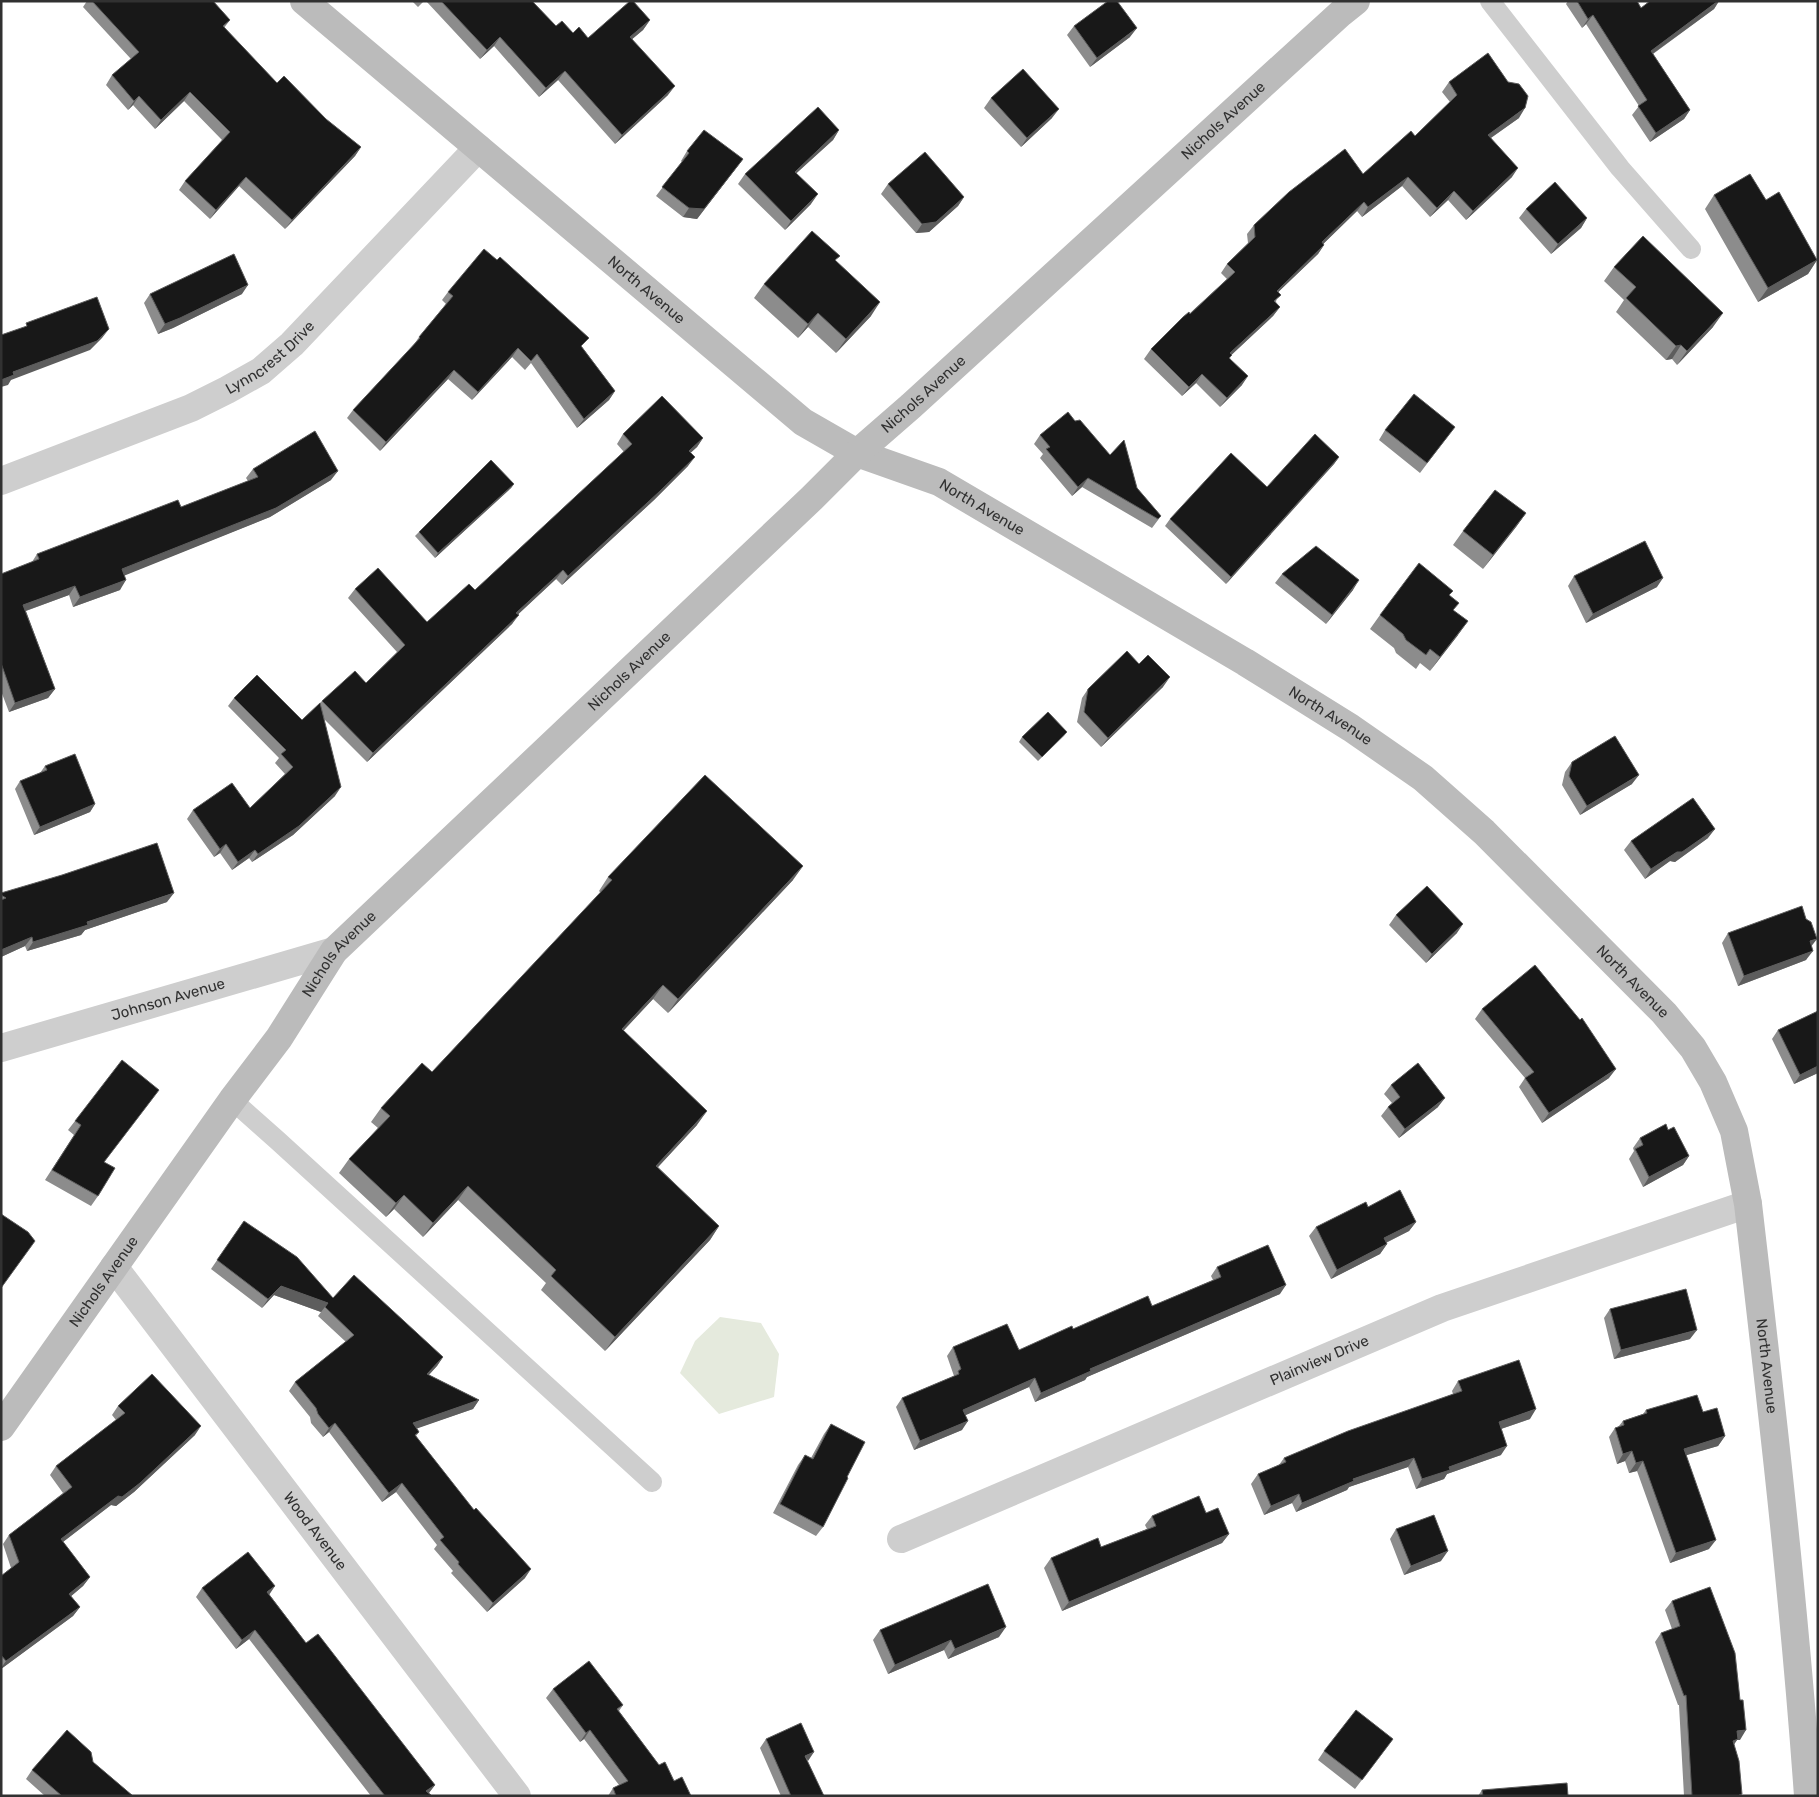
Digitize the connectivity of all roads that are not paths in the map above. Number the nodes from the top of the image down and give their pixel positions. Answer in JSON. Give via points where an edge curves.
{"nodes":[{"id":1,"x":304,"y":1,"type":"edge"},
{"id":2,"x":1356,"y":1,"type":"edge"},
{"id":3,"x":1490,"y":1,"type":"edge"},
{"id":4,"x":478,"y":148,"type":"junction"},
{"id":5,"x":1691,"y":249,"type":"dead end"},
{"id":6,"x":857,"y":452,"type":"junction"},
{"id":7,"x":1,"y":481,"type":"edge"},
{"id":8,"x":334,"y":952,"type":"junction"},
{"id":9,"x":1,"y":1048,"type":"edge"},
{"id":10,"x":232,"y":1100,"type":"junction"},
{"id":11,"x":1748,"y":1204,"type":"junction"},
{"id":12,"x":114,"y":1267,"type":"junction"},
{"id":13,"x":1,"y":1428,"type":"edge"},
{"id":14,"x":652,"y":1482,"type":"dead end"},
{"id":15,"x":901,"y":1539,"type":"dead end"},
{"id":16,"x":517,"y":1796,"type":"edge"},
{"id":17,"x":1808,"y":1796,"type":"edge"}],
"edges":[{"from":1,"to":4,"type":"street","name":"North Avenue"},
{"from":2,"to":6,"type":"street","name":"Nichols Avenue"},
{"from":3,"to":5,"type":"lane","via":[[1620,168]]},
{"from":4,"to":6,"type":"street","name":"North Avenue","via":[[803,422]]},
{"from":4,"to":7,"type":"street","name":"Lynncrest Drive","via":[[292,344],[261,371],[191,408]]},
{"from":6,"to":8,"type":"street","name":"Nichols Avenue"},
{"from":6,"to":11,"type":"street","name":"North Avenue","via":[[939,482],[1245,662],[1351,728],[1423,778],[1491,839],[1664,1013],[1693,1048],[1714,1082],[1734,1131]]},
{"from":8,"to":9,"type":"street","name":"Johnson Avenue"},
{"from":8,"to":10,"type":"street","name":"Nichols Avenue","via":[[279,1038]]},
{"from":10,"to":12,"type":"street","name":"Nichols Avenue"},
{"from":10,"to":14,"type":"lane"},
{"from":11,"to":15,"type":"street","name":"Plainview Drive","via":[[1442,1308]]},
{"from":11,"to":17,"type":"street","name":"North Avenue","via":[[1782,1498]]},
{"from":12,"to":13,"type":"street","name":"Nichols Avenue"},
{"from":12,"to":16,"type":"street","name":"Wood Avenue"}]}
